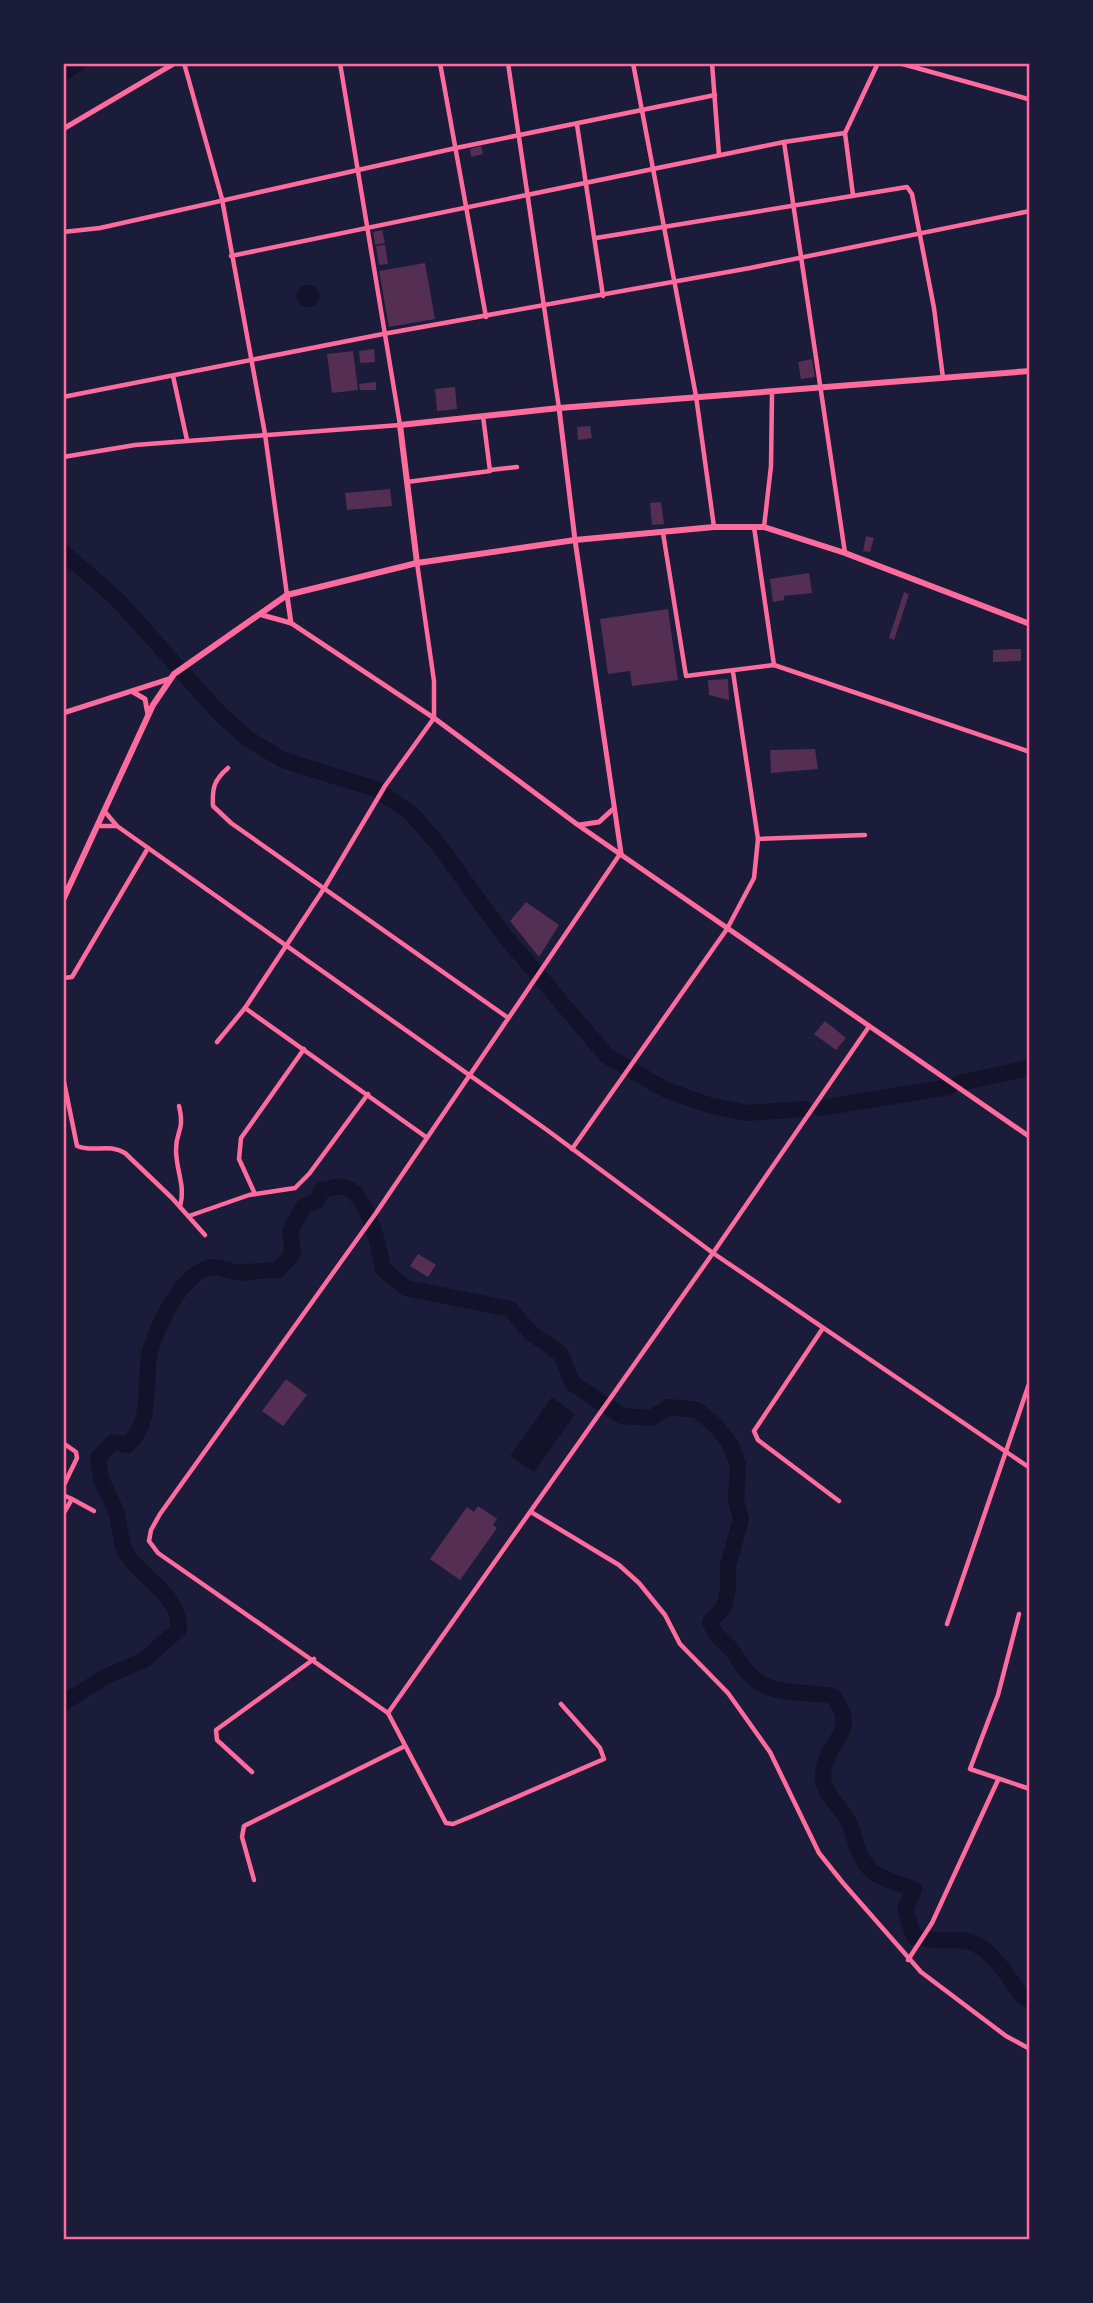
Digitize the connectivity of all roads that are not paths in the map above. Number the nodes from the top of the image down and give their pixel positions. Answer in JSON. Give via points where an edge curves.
{"nodes":[{"id":1,"x":175,"y":63,"type":"edge"},
{"id":2,"x":184,"y":63,"type":"edge"},
{"id":3,"x":340,"y":63,"type":"edge"},
{"id":4,"x":440,"y":63,"type":"edge"},
{"id":5,"x":508,"y":63,"type":"edge"},
{"id":6,"x":633,"y":63,"type":"edge"},
{"id":7,"x":712,"y":63,"type":"edge"},
{"id":8,"x":878,"y":63,"type":"edge"},
{"id":9,"x":900,"y":63,"type":"edge"},
{"id":10,"x":716,"y":95,"type":"junction"},
{"id":11,"x":1028,"y":99,"type":"dead end"},
{"id":12,"x":642,"y":110,"type":"junction"},
{"id":13,"x":577,"y":125,"type":"junction"},
{"id":14,"x":63,"y":129,"type":"edge"},
{"id":15,"x":845,"y":133,"type":"junction"},
{"id":16,"x":520,"y":137,"type":"junction"},
{"id":17,"x":783,"y":142,"type":"junction"},
{"id":18,"x":456,"y":148,"type":"junction"},
{"id":19,"x":719,"y":155,"type":"junction"},
{"id":20,"x":651,"y":169,"type":"junction"},
{"id":21,"x":356,"y":171,"type":"junction"},
{"id":22,"x":587,"y":181,"type":"junction"},
{"id":23,"x":527,"y":194,"type":"junction"},
{"id":24,"x":853,"y":195,"type":"junction"},
{"id":25,"x":222,"y":199,"type":"junction"},
{"id":26,"x":464,"y":206,"type":"junction"},
{"id":27,"x":791,"y":208,"type":"junction"},
{"id":28,"x":1030,"y":211,"type":"edge"},
{"id":29,"x":663,"y":228,"type":"junction"},
{"id":30,"x":366,"y":230,"type":"junction"},
{"id":31,"x":63,"y":232,"type":"edge"},
{"id":32,"x":920,"y":235,"type":"junction"},
{"id":33,"x":596,"y":239,"type":"junction"},
{"id":34,"x":231,"y":256,"type":"junction"},
{"id":35,"x":802,"y":258,"type":"junction"},
{"id":36,"x":672,"y":283,"type":"junction"},
{"id":37,"x":603,"y":296,"type":"junction"},
{"id":38,"x":544,"y":306,"type":"junction"},
{"id":39,"x":486,"y":317,"type":"junction"},
{"id":40,"x":383,"y":334,"type":"junction"},
{"id":41,"x":252,"y":361,"type":"junction"},
{"id":42,"x":1030,"y":371,"type":"edge"},
{"id":43,"x":173,"y":376,"type":"junction"},
{"id":44,"x":943,"y":378,"type":"junction"},
{"id":45,"x":821,"y":389,"type":"junction"},
{"id":46,"x":772,"y":393,"type":"junction"},
{"id":47,"x":696,"y":396,"type":"junction"},
{"id":48,"x":63,"y":397,"type":"edge"},
{"id":49,"x":559,"y":408,"type":"junction"},
{"id":50,"x":483,"y":416,"type":"junction"},
{"id":51,"x":400,"y":425,"type":"junction"},
{"id":52,"x":265,"y":434,"type":"junction"},
{"id":53,"x":187,"y":440,"type":"junction"},
{"id":54,"x":63,"y":457,"type":"edge"},
{"id":55,"x":517,"y":467,"type":"dead end"},
{"id":56,"x":490,"y":471,"type":"junction"},
{"id":57,"x":407,"y":482,"type":"junction"},
{"id":58,"x":714,"y":527,"type":"junction"},
{"id":59,"x":754,"y":527,"type":"junction"},
{"id":60,"x":764,"y":527,"type":"junction"},
{"id":61,"x":663,"y":533,"type":"junction"},
{"id":62,"x":575,"y":540,"type":"junction"},
{"id":63,"x":845,"y":553,"type":"junction"},
{"id":64,"x":417,"y":563,"type":"junction"},
{"id":65,"x":287,"y":595,"type":"junction"},
{"id":66,"x":262,"y":615,"type":"junction"},
{"id":67,"x":291,"y":623,"type":"junction"},
{"id":68,"x":1030,"y":624,"type":"edge"},
{"id":69,"x":774,"y":664,"type":"junction"},
{"id":70,"x":733,"y":672,"type":"junction"},
{"id":71,"x":169,"y":679,"type":"junction"},
{"id":72,"x":134,"y":692,"type":"junction"},
{"id":73,"x":63,"y":713,"type":"edge"},
{"id":74,"x":148,"y":715,"type":"junction"},
{"id":75,"x":434,"y":718,"type":"junction"},
{"id":76,"x":1030,"y":752,"type":"edge"},
{"id":77,"x":228,"y":768,"type":"dead end"},
{"id":78,"x":612,"y":810,"type":"junction"},
{"id":79,"x":106,"y":813,"type":"junction"},
{"id":80,"x":100,"y":825,"type":"junction"},
{"id":81,"x":578,"y":825,"type":"junction"},
{"id":82,"x":117,"y":826,"type":"junction"},
{"id":83,"x":864,"y":835,"type":"dead end"},
{"id":84,"x":758,"y":839,"type":"junction"},
{"id":85,"x":148,"y":848,"type":"junction"},
{"id":86,"x":621,"y":853,"type":"junction"},
{"id":87,"x":326,"y":887,"type":"junction"},
{"id":88,"x":65,"y":893,"type":"edge"},
{"id":89,"x":63,"y":900,"type":"edge"},
{"id":90,"x":727,"y":929,"type":"junction"},
{"id":91,"x":286,"y":946,"type":"junction"},
{"id":92,"x":63,"y":978,"type":"edge"},
{"id":93,"x":245,"y":1007,"type":"junction"},
{"id":94,"x":507,"y":1017,"type":"junction"},
{"id":95,"x":868,"y":1028,"type":"junction"},
{"id":96,"x":217,"y":1042,"type":"dead end"},
{"id":97,"x":304,"y":1049,"type":"junction"},
{"id":98,"x":63,"y":1077,"type":"edge"},
{"id":99,"x":469,"y":1077,"type":"junction"},
{"id":100,"x":368,"y":1094,"type":"junction"},
{"id":101,"x":179,"y":1106,"type":"dead end"},
{"id":102,"x":426,"y":1137,"type":"junction"},
{"id":103,"x":1030,"y":1137,"type":"edge"},
{"id":104,"x":572,"y":1149,"type":"junction"},
{"id":105,"x":255,"y":1194,"type":"junction"},
{"id":106,"x":180,"y":1208,"type":"junction"},
{"id":107,"x":188,"y":1216,"type":"junction"},
{"id":108,"x":205,"y":1236,"type":"dead end"},
{"id":109,"x":713,"y":1253,"type":"junction"},
{"id":110,"x":822,"y":1328,"type":"junction"},
{"id":111,"x":1030,"y":1381,"type":"edge"},
{"id":112,"x":63,"y":1443,"type":"edge"},
{"id":113,"x":1006,"y":1453,"type":"junction"},
{"id":114,"x":1030,"y":1468,"type":"edge"},
{"id":115,"x":63,"y":1487,"type":"edge"},
{"id":116,"x":63,"y":1494,"type":"edge"},
{"id":117,"x":72,"y":1499,"type":"junction"},
{"id":118,"x":839,"y":1501,"type":"dead end"},
{"id":119,"x":94,"y":1511,"type":"dead end"},
{"id":120,"x":531,"y":1512,"type":"junction"},
{"id":121,"x":63,"y":1514,"type":"edge"},
{"id":122,"x":1019,"y":1614,"type":"dead end"},
{"id":123,"x":947,"y":1624,"type":"dead end"},
{"id":124,"x":314,"y":1660,"type":"junction"},
{"id":125,"x":561,"y":1704,"type":"dead end"},
{"id":126,"x":388,"y":1713,"type":"junction"},
{"id":127,"x":405,"y":1746,"type":"junction"},
{"id":128,"x":251,"y":1772,"type":"dead end"},
{"id":129,"x":998,"y":1780,"type":"junction"},
{"id":130,"x":1030,"y":1789,"type":"edge"},
{"id":131,"x":254,"y":1880,"type":"dead end"},
{"id":132,"x":908,"y":1959,"type":"junction"},
{"id":133,"x":1030,"y":2049,"type":"edge"}],
"edges":[{"from":1,"to":14,"type":"street"},
{"from":2,"to":25,"type":"street"},
{"from":3,"to":21,"type":"street"},
{"from":4,"to":18,"type":"street"},
{"from":5,"to":16,"type":"street"},
{"from":6,"to":12,"type":"street"},
{"from":7,"to":10,"type":"street"},
{"from":8,"to":15,"type":"street"},
{"from":9,"to":11,"type":"street"},
{"from":10,"to":12,"type":"street"},
{"from":10,"to":19,"type":"street"},
{"from":12,"to":13,"type":"street"},
{"from":12,"to":20,"type":"street"},
{"from":13,"to":16,"type":"street"},
{"from":13,"to":22,"type":"street"},
{"from":15,"to":17,"type":"street"},
{"from":15,"to":24,"type":"street"},
{"from":16,"to":18,"type":"street"},
{"from":16,"to":23,"type":"street"},
{"from":17,"to":19,"type":"street"},
{"from":17,"to":27,"type":"street"},
{"from":18,"to":21,"type":"street"},
{"from":18,"to":26,"type":"street"},
{"from":19,"to":20,"type":"street"},
{"from":20,"to":22,"type":"street"},
{"from":20,"to":29,"type":"street"},
{"from":21,"to":25,"type":"street"},
{"from":21,"to":30,"type":"street"},
{"from":22,"to":23,"type":"street"},
{"from":22,"to":33,"type":"street"},
{"from":23,"to":26,"type":"street"},
{"from":23,"to":38,"type":"street"},
{"from":24,"to":27,"type":"street"},
{"from":24,"to":32,"type":"street","via":[[902,187],[912,194]]},
{"from":25,"to":31,"type":"street","via":[[100,228]]},
{"from":25,"to":34,"type":"street"},
{"from":26,"to":30,"type":"street"},
{"from":26,"to":39,"type":"street"},
{"from":27,"to":29,"type":"street"},
{"from":27,"to":35,"type":"street"},
{"from":28,"to":32,"type":"street"},
{"from":29,"to":33,"type":"street"},
{"from":29,"to":36,"type":"street"},
{"from":30,"to":34,"type":"street"},
{"from":30,"to":40,"type":"street"},
{"from":32,"to":35,"type":"street"},
{"from":32,"to":44,"type":"street"},
{"from":33,"to":37,"type":"street"},
{"from":34,"to":41,"type":"street"},
{"from":35,"to":36,"type":"street"},
{"from":35,"to":45,"type":"street"},
{"from":36,"to":37,"type":"street"},
{"from":36,"to":47,"type":"street"},
{"from":37,"to":38,"type":"street"},
{"from":38,"to":39,"type":"street"},
{"from":38,"to":49,"type":"street"},
{"from":39,"to":40,"type":"street"},
{"from":40,"to":41,"type":"street"},
{"from":40,"to":51,"type":"street"},
{"from":41,"to":43,"type":"street"},
{"from":41,"to":52,"type":"street"},
{"from":42,"to":44,"type":"main road"},
{"from":43,"to":48,"type":"street"},
{"from":43,"to":53,"type":"street"},
{"from":44,"to":45,"type":"main road"},
{"from":45,"to":46,"type":"main road"},
{"from":45,"to":63,"type":"street"},
{"from":46,"to":47,"type":"main road"},
{"from":46,"to":60,"type":"street"},
{"from":47,"to":49,"type":"main road"},
{"from":47,"to":58,"type":"street"},
{"from":49,"to":50,"type":"main road"},
{"from":49,"to":62,"type":"street"},
{"from":50,"to":51,"type":"main road"},
{"from":50,"to":56,"type":"street"},
{"from":51,"to":52,"type":"street"},
{"from":51,"to":57,"type":"main road"},
{"from":52,"to":53,"type":"street"},
{"from":52,"to":65,"type":"street"},
{"from":53,"to":54,"type":"street"},
{"from":55,"to":56,"type":"street"},
{"from":56,"to":57,"type":"street"},
{"from":57,"to":64,"type":"main road"},
{"from":58,"to":59,"type":"main road"},
{"from":58,"to":61,"type":"main road"},
{"from":59,"to":60,"type":"main road"},
{"from":59,"to":69,"type":"street"},
{"from":60,"to":63,"type":"main road"},
{"from":61,"to":62,"type":"main road"},
{"from":61,"to":70,"type":"street","via":[[684,673],[690,677]]},
{"from":62,"to":64,"type":"main road"},
{"from":62,"to":78,"type":"street","via":[[605,733]]},
{"from":63,"to":68,"type":"main road"},
{"from":64,"to":65,"type":"main road"},
{"from":64,"to":75,"type":"street","via":[[434,681]]},
{"from":65,"to":66,"type":"main road"},
{"from":65,"to":67,"type":"street"},
{"from":66,"to":67,"type":"street"},
{"from":66,"to":71,"type":"main road"},
{"from":67,"to":75,"type":"street"},
{"from":69,"to":70,"type":"street"},
{"from":69,"to":76,"type":"street"},
{"from":70,"to":84,"type":"street"},
{"from":71,"to":72,"type":"street"},
{"from":71,"to":74,"type":"main road"},
{"from":72,"to":73,"type":"street"},
{"from":72,"to":74,"type":"street","via":[[145,699]]},
{"from":74,"to":79,"type":"main road"},
{"from":75,"to":81,"type":"street"},
{"from":75,"to":87,"type":"street","via":[[385,786]]},
{"from":77,"to":87,"type":"street","via":[[215,779],[213,806]]},
{"from":78,"to":81,"type":"street","via":[[599,822]]},
{"from":78,"to":86,"type":"street"},
{"from":79,"to":80,"type":"main road"},
{"from":79,"to":82,"type":"street"},
{"from":80,"to":82,"type":"street"},
{"from":80,"to":88,"type":"main road"},
{"from":81,"to":86,"type":"street"},
{"from":82,"to":85,"type":"street"},
{"from":83,"to":84,"type":"street"},
{"from":84,"to":90,"type":"street","via":[[754,878]]},
{"from":85,"to":91,"type":"street"},
{"from":85,"to":92,"type":"street","via":[[72,977]]},
{"from":86,"to":90,"type":"street"},
{"from":86,"to":94,"type":"street"},
{"from":87,"to":91,"type":"street"},
{"from":87,"to":94,"type":"street"},
{"from":88,"to":89,"type":"main road"},
{"from":90,"to":95,"type":"street"},
{"from":90,"to":104,"type":"street"},
{"from":91,"to":93,"type":"street"},
{"from":91,"to":99,"type":"street"},
{"from":93,"to":96,"type":"street"},
{"from":93,"to":97,"type":"street"},
{"from":94,"to":99,"type":"street"},
{"from":95,"to":103,"type":"street"},
{"from":95,"to":109,"type":"street"},
{"from":97,"to":100,"type":"street"},
{"from":97,"to":105,"type":"street","via":[[242,1138],[239,1158]]},
{"from":98,"to":106,"type":"street","via":[[77,1146],[120,1150]]},
{"from":99,"to":102,"type":"street"},
{"from":99,"to":104,"type":"street"},
{"from":100,"to":102,"type":"street"},
{"from":100,"to":105,"type":"street","via":[[295,1188]]},
{"from":101,"to":106,"type":"street","via":[[183,1124],[176,1145],[183,1189]]},
{"from":102,"to":124,"type":"street","via":[[151,1530],[149,1541],[158,1553]]},
{"from":104,"to":109,"type":"street"},
{"from":105,"to":107,"type":"street"},
{"from":106,"to":107,"type":"street"},
{"from":107,"to":108,"type":"street"},
{"from":109,"to":110,"type":"street"},
{"from":109,"to":120,"type":"street"},
{"from":110,"to":113,"type":"street"},
{"from":110,"to":118,"type":"street","via":[[754,1431],[758,1440]]},
{"from":111,"to":113,"type":"street"},
{"from":112,"to":115,"type":"street","via":[[77,1458]]},
{"from":113,"to":114,"type":"street"},
{"from":113,"to":123,"type":"street"},
{"from":116,"to":117,"type":"street"},
{"from":117,"to":119,"type":"street"},
{"from":117,"to":121,"type":"street"},
{"from":120,"to":126,"type":"street"},
{"from":120,"to":132,"type":"street","via":[[619,1565],[639,1583],[665,1615],[680,1644],[728,1693],[770,1752],[825,1862]]},
{"from":122,"to":129,"type":"street","via":[[999,1695],[970,1769]]},
{"from":124,"to":126,"type":"street"},
{"from":124,"to":128,"type":"street","via":[[216,1730],[217,1740]]},
{"from":125,"to":127,"type":"street","via":[[600,1748],[604,1759],[453,1824],[442,1819]]},
{"from":126,"to":127,"type":"street"},
{"from":127,"to":131,"type":"street","via":[[244,1826],[242,1837]]},
{"from":129,"to":130,"type":"street"},
{"from":129,"to":132,"type":"street","via":[[961,1864]]},
{"from":132,"to":133,"type":"street","via":[[1006,2036]]}]}
